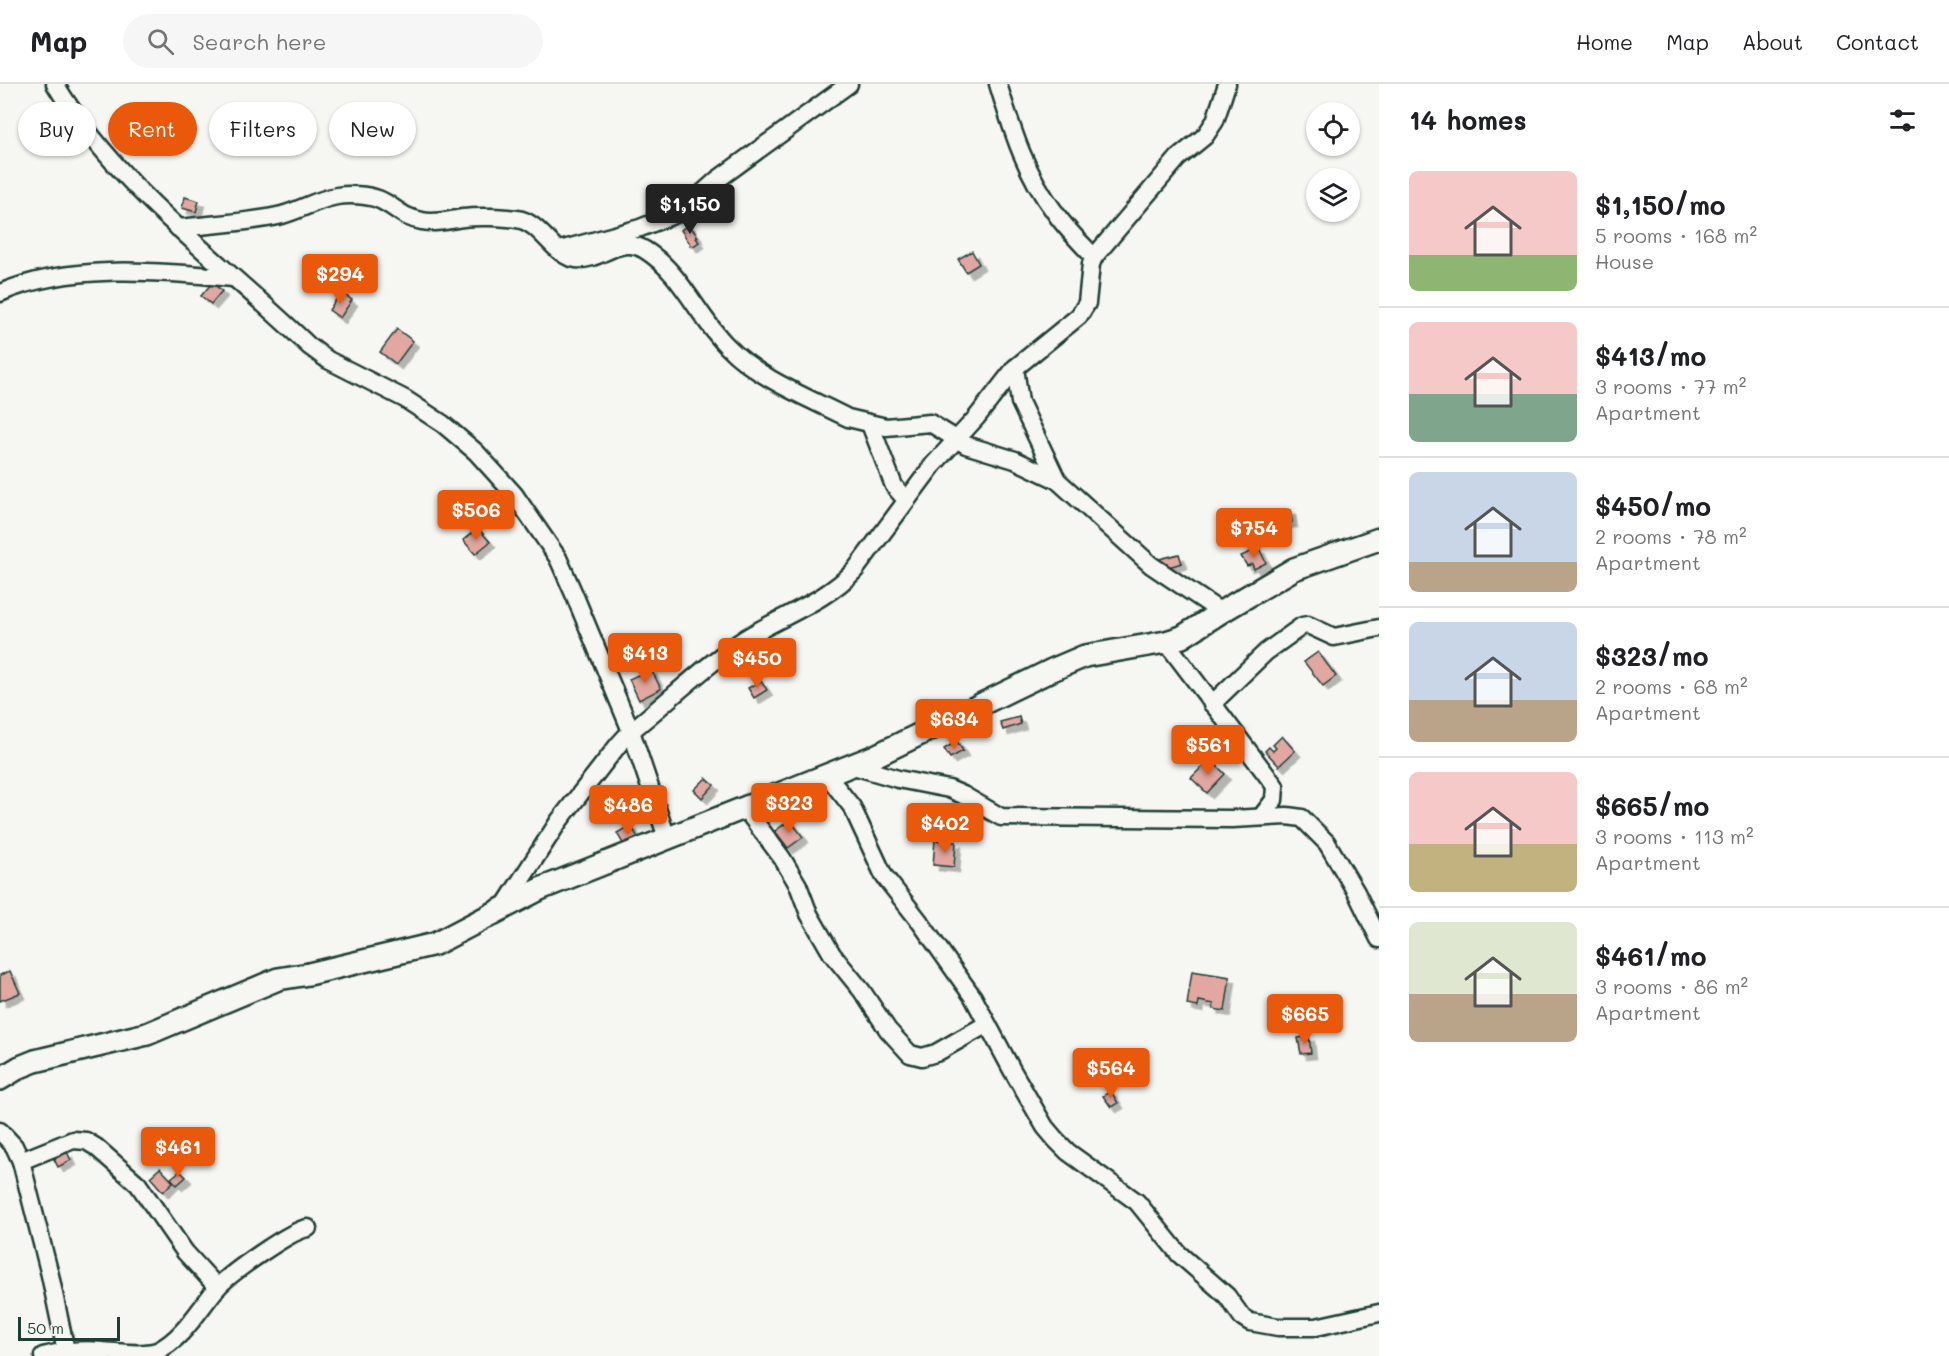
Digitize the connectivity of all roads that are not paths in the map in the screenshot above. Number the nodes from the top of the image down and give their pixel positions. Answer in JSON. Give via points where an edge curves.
{"nodes":[{"id":1,"x":55,"y":84,"type":"edge"},
{"id":2,"x":849,"y":84,"type":"edge"},
{"id":3,"x":998,"y":84,"type":"edge"},
{"id":4,"x":1227,"y":84,"type":"edge"},
{"id":5,"x":178,"y":228,"type":"junction"},
{"id":6,"x":560,"y":250,"type":"junction"},
{"id":7,"x":1094,"y":257,"type":"junction"},
{"id":8,"x":233,"y":278,"type":"junction"},
{"id":9,"x":0,"y":293,"type":"edge"},
{"id":10,"x":1015,"y":368,"type":"junction"},
{"id":11,"x":870,"y":424,"type":"junction"},
{"id":12,"x":957,"y":439,"type":"junction"},
{"id":13,"x":1057,"y":480,"type":"junction"},
{"id":14,"x":906,"y":500,"type":"junction"},
{"id":15,"x":1379,"y":539,"type":"edge"},
{"id":16,"x":1221,"y":612,"type":"junction"},
{"id":17,"x":1379,"y":628,"type":"edge"},
{"id":18,"x":1166,"y":642,"type":"junction"},
{"id":19,"x":1212,"y":704,"type":"junction"},
{"id":20,"x":631,"y":731,"type":"junction"},
{"id":21,"x":850,"y":765,"type":"junction"},
{"id":22,"x":826,"y":774,"type":"junction"},
{"id":23,"x":744,"y":807,"type":"junction"},
{"id":24,"x":1261,"y":816,"type":"junction"},
{"id":25,"x":667,"y":838,"type":"junction"},
{"id":26,"x":503,"y":908,"type":"junction"},
{"id":27,"x":1379,"y":939,"type":"edge"},
{"id":28,"x":987,"y":1024,"type":"junction"},
{"id":29,"x":0,"y":1078,"type":"edge"},
{"id":30,"x":0,"y":1131,"type":"edge"},
{"id":31,"x":21,"y":1161,"type":"junction"},
{"id":32,"x":308,"y":1228,"type":"dead end"},
{"id":33,"x":217,"y":1287,"type":"junction"},
{"id":34,"x":1379,"y":1313,"type":"edge"},
{"id":35,"x":66,"y":1351,"type":"junction"},
{"id":36,"x":148,"y":1355,"type":"edge"},
{"id":37,"x":43,"y":1356,"type":"edge"}],
"edges":[{"from":1,"to":5,"type":"street","via":[[119,171]]},
{"from":2,"to":6,"type":"street","via":[[717,180],[681,212]]},
{"from":3,"to":7,"type":"street","via":[[1028,171],[1054,213]]},
{"from":4,"to":7,"type":"street","via":[[1206,136],[1178,158]]},
{"from":5,"to":6,"type":"street","via":[[252,221],[352,195],[378,199],[405,217],[425,222],[521,219]]},
{"from":5,"to":8,"type":"street"},
{"from":6,"to":11,"type":"street","via":[[577,260],[625,245],[646,250],[668,270],[717,336],[737,355],[769,377],[848,418]]},
{"from":7,"to":10,"type":"street","via":[[1084,310]]},
{"from":8,"to":9,"type":"street","via":[[177,273],[84,274],[43,279]]},
{"from":8,"to":20,"type":"street","via":[[318,353],[443,424],[495,471],[558,558]]},
{"from":10,"to":12,"type":"street"},
{"from":10,"to":13,"type":"street","via":[[1020,402]]},
{"from":11,"to":12,"type":"street","via":[[886,427],[930,423]]},
{"from":11,"to":14,"type":"street","via":[[894,486]]},
{"from":12,"to":13,"type":"street"},
{"from":12,"to":14,"type":"street"},
{"from":13,"to":16,"type":"street","via":[[1150,565]]},
{"from":14,"to":20,"type":"street","via":[[843,584],[746,638]]},
{"from":15,"to":16,"type":"street","via":[[1294,569]]},
{"from":16,"to":18,"type":"street","via":[[1182,638]]},
{"from":17,"to":19,"type":"street","via":[[1334,638],[1308,625],[1302,626],[1266,652]]},
{"from":18,"to":19,"type":"street"},
{"from":18,"to":21,"type":"street","via":[[1085,656]]},
{"from":19,"to":24,"type":"street","via":[[1275,786],[1275,800]]},
{"from":20,"to":25,"type":"street"},
{"from":20,"to":26,"type":"street","via":[[559,821]]},
{"from":21,"to":22,"type":"street"},
{"from":21,"to":24,"type":"street","via":[[949,789],[1001,817]]},
{"from":22,"to":23,"type":"street"},
{"from":22,"to":28,"type":"street","via":[[852,807],[884,876],[955,970]]},
{"from":23,"to":25,"type":"street"},
{"from":23,"to":28,"type":"street","via":[[782,858],[832,954],[910,1054],[922,1057],[936,1053]]},
{"from":24,"to":27,"type":"street","via":[[1297,816],[1315,829],[1356,892]]},
{"from":25,"to":26,"type":"street"},
{"from":26,"to":29,"type":"street","via":[[426,947],[279,979],[147,1034],[35,1061]]},
{"from":28,"to":34,"type":"street","via":[[1056,1140],[1137,1202],[1179,1254],[1227,1296],[1246,1320],[1294,1328]]},
{"from":30,"to":31,"type":"street"},
{"from":31,"to":33,"type":"street","via":[[73,1140],[96,1147],[138,1184],[185,1252]]},
{"from":31,"to":35,"type":"street"},
{"from":32,"to":33,"type":"street","via":[[283,1240]]},
{"from":33,"to":36,"type":"street","via":[[180,1333]]},
{"from":35,"to":36,"type":"street"},
{"from":35,"to":37,"type":"street"}]}
